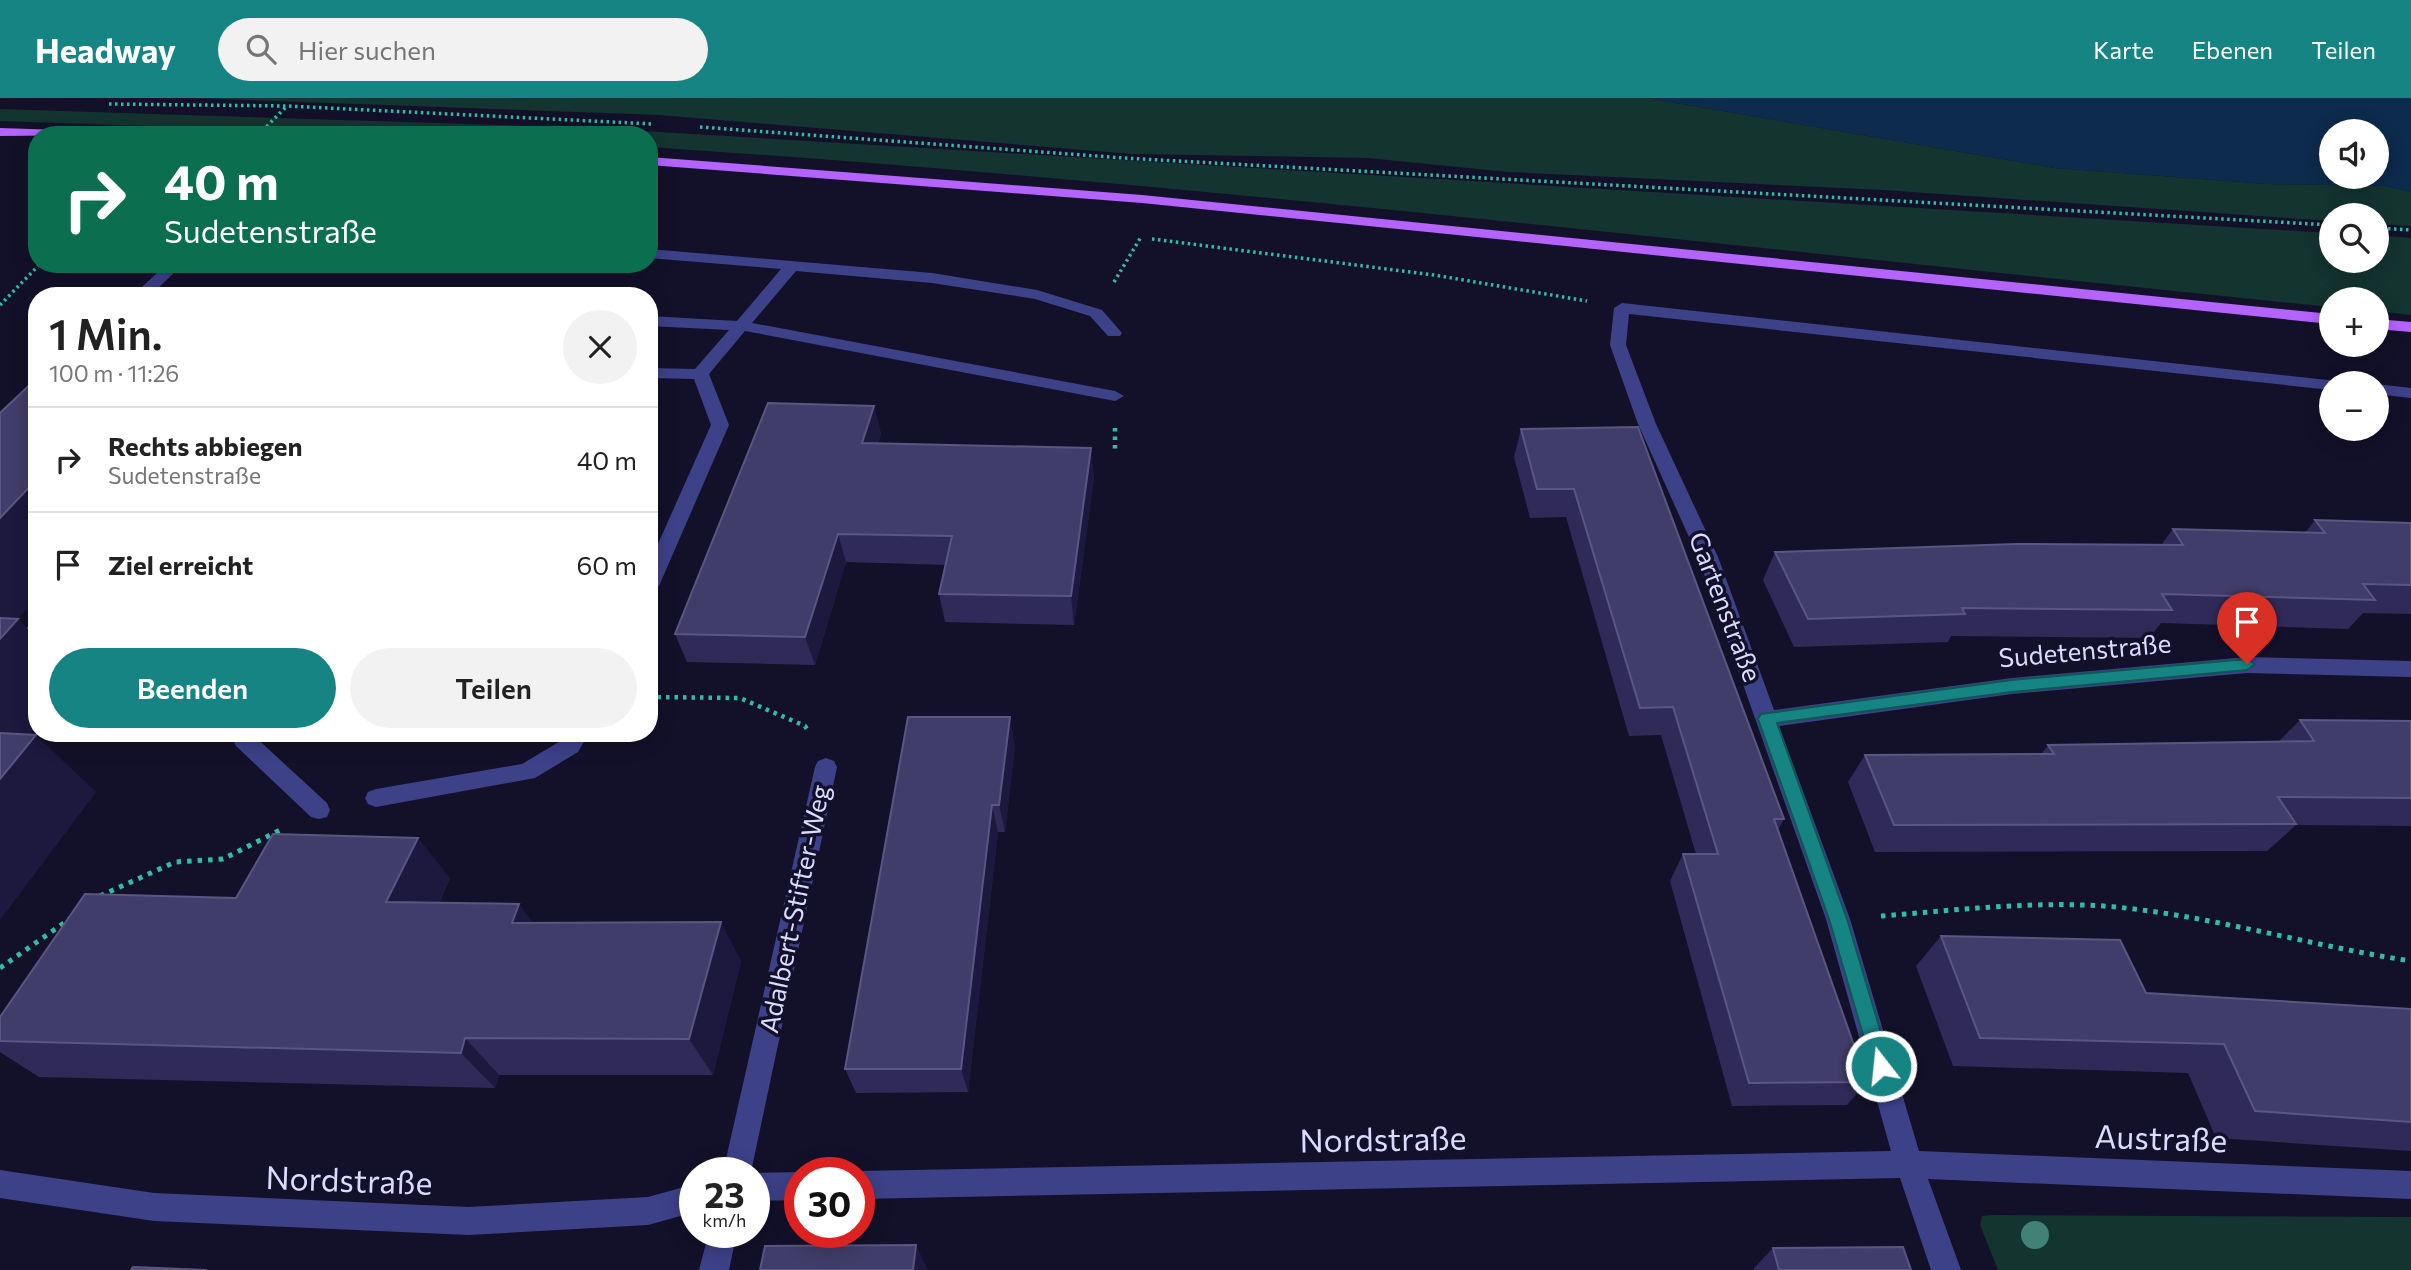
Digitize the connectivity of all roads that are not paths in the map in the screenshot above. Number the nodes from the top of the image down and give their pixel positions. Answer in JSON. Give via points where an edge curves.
{"nodes":[{"id":1,"x":0,"y":132,"type":"edge"},
{"id":2,"x":28,"y":133,"type":"edge"},
{"id":3,"x":658,"y":162,"type":"edge"},
{"id":4,"x":658,"y":254,"type":"edge"},
{"id":5,"x":791,"y":267,"type":"junction"},
{"id":6,"x":166,"y":273,"type":"edge"},
{"id":7,"x":150,"y":287,"type":"edge"},
{"id":8,"x":2319,"y":318,"type":"edge"},
{"id":9,"x":658,"y":321,"type":"edge"},
{"id":10,"x":2389,"y":325,"type":"edge"},
{"id":11,"x":742,"y":326,"type":"junction"},
{"id":12,"x":2411,"y":327,"type":"edge"},
{"id":13,"x":1114,"y":333,"type":"dead end"},
{"id":14,"x":658,"y":373,"type":"edge"},
{"id":15,"x":700,"y":374,"type":"junction"},
{"id":16,"x":2319,"y":384,"type":"edge"},
{"id":17,"x":2389,"y":390,"type":"edge"},
{"id":18,"x":2411,"y":393,"type":"edge"},
{"id":19,"x":1115,"y":396,"type":"dead end"},
{"id":20,"x":658,"y":566,"type":"edge"},
{"id":21,"x":2411,"y":669,"type":"edge"},
{"id":22,"x":1767,"y":719,"type":"junction"},
{"id":23,"x":246,"y":742,"type":"edge"},
{"id":24,"x":573,"y":742,"type":"edge"},
{"id":25,"x":827,"y":766,"type":"road end"},
{"id":26,"x":376,"y":798,"type":"dead end"},
{"id":27,"x":319,"y":810,"type":"road end"},
{"id":28,"x":740,"y":1157,"type":"edge"},
{"id":29,"x":1909,"y":1164,"type":"junction"},
{"id":30,"x":0,"y":1184,"type":"edge"},
{"id":31,"x":875,"y":1185,"type":"edge"},
{"id":32,"x":2411,"y":1185,"type":"edge"},
{"id":33,"x":679,"y":1202,"type":"edge"},
{"id":34,"x":719,"y":1248,"type":"edge"},
{"id":35,"x":714,"y":1270,"type":"edge"},
{"id":36,"x":1946,"y":1270,"type":"edge"}],
"edges":[{"from":1,"to":2,"type":"main road"},
{"from":3,"to":8,"type":"main road","via":[[1142,199]]},
{"from":4,"to":5,"type":"street"},
{"from":5,"to":11,"type":"street"},
{"from":5,"to":13,"type":"street","via":[[932,278],[1037,295],[1096,313]]},
{"from":6,"to":7,"type":"street"},
{"from":9,"to":11,"type":"street"},
{"from":10,"to":12,"type":"main road"},
{"from":11,"to":15,"type":"street"},
{"from":11,"to":19,"type":"street"},
{"from":14,"to":15,"type":"street"},
{"from":15,"to":20,"type":"street","via":[[720,425]]},
{"from":16,"to":22,"type":"street","name":"Gartenstraße","via":[[1622,307],[1618,345],[1647,424],[1708,557]]},
{"from":17,"to":18,"type":"street"},
{"from":21,"to":22,"type":"street","name":"Sudetenstraße","via":[[2247,664],[2012,686]]},
{"from":22,"to":29,"type":"street","name":"Gartenstraße","via":[[1838,919]]},
{"from":23,"to":27,"type":"street"},
{"from":24,"to":26,"type":"street","via":[[527,772]]},
{"from":25,"to":28,"type":"street","name":"Adalbert-Stifter-Weg"},
{"from":29,"to":31,"type":"street","name":"Nordstraße"},
{"from":29,"to":32,"type":"street","name":"Austraße"},
{"from":29,"to":36,"type":"street","name":"Gartenstraße"},
{"from":30,"to":33,"type":"street","name":"Nordstraße","via":[[154,1208],[469,1221],[648,1211]]},
{"from":34,"to":35,"type":"street"}]}
